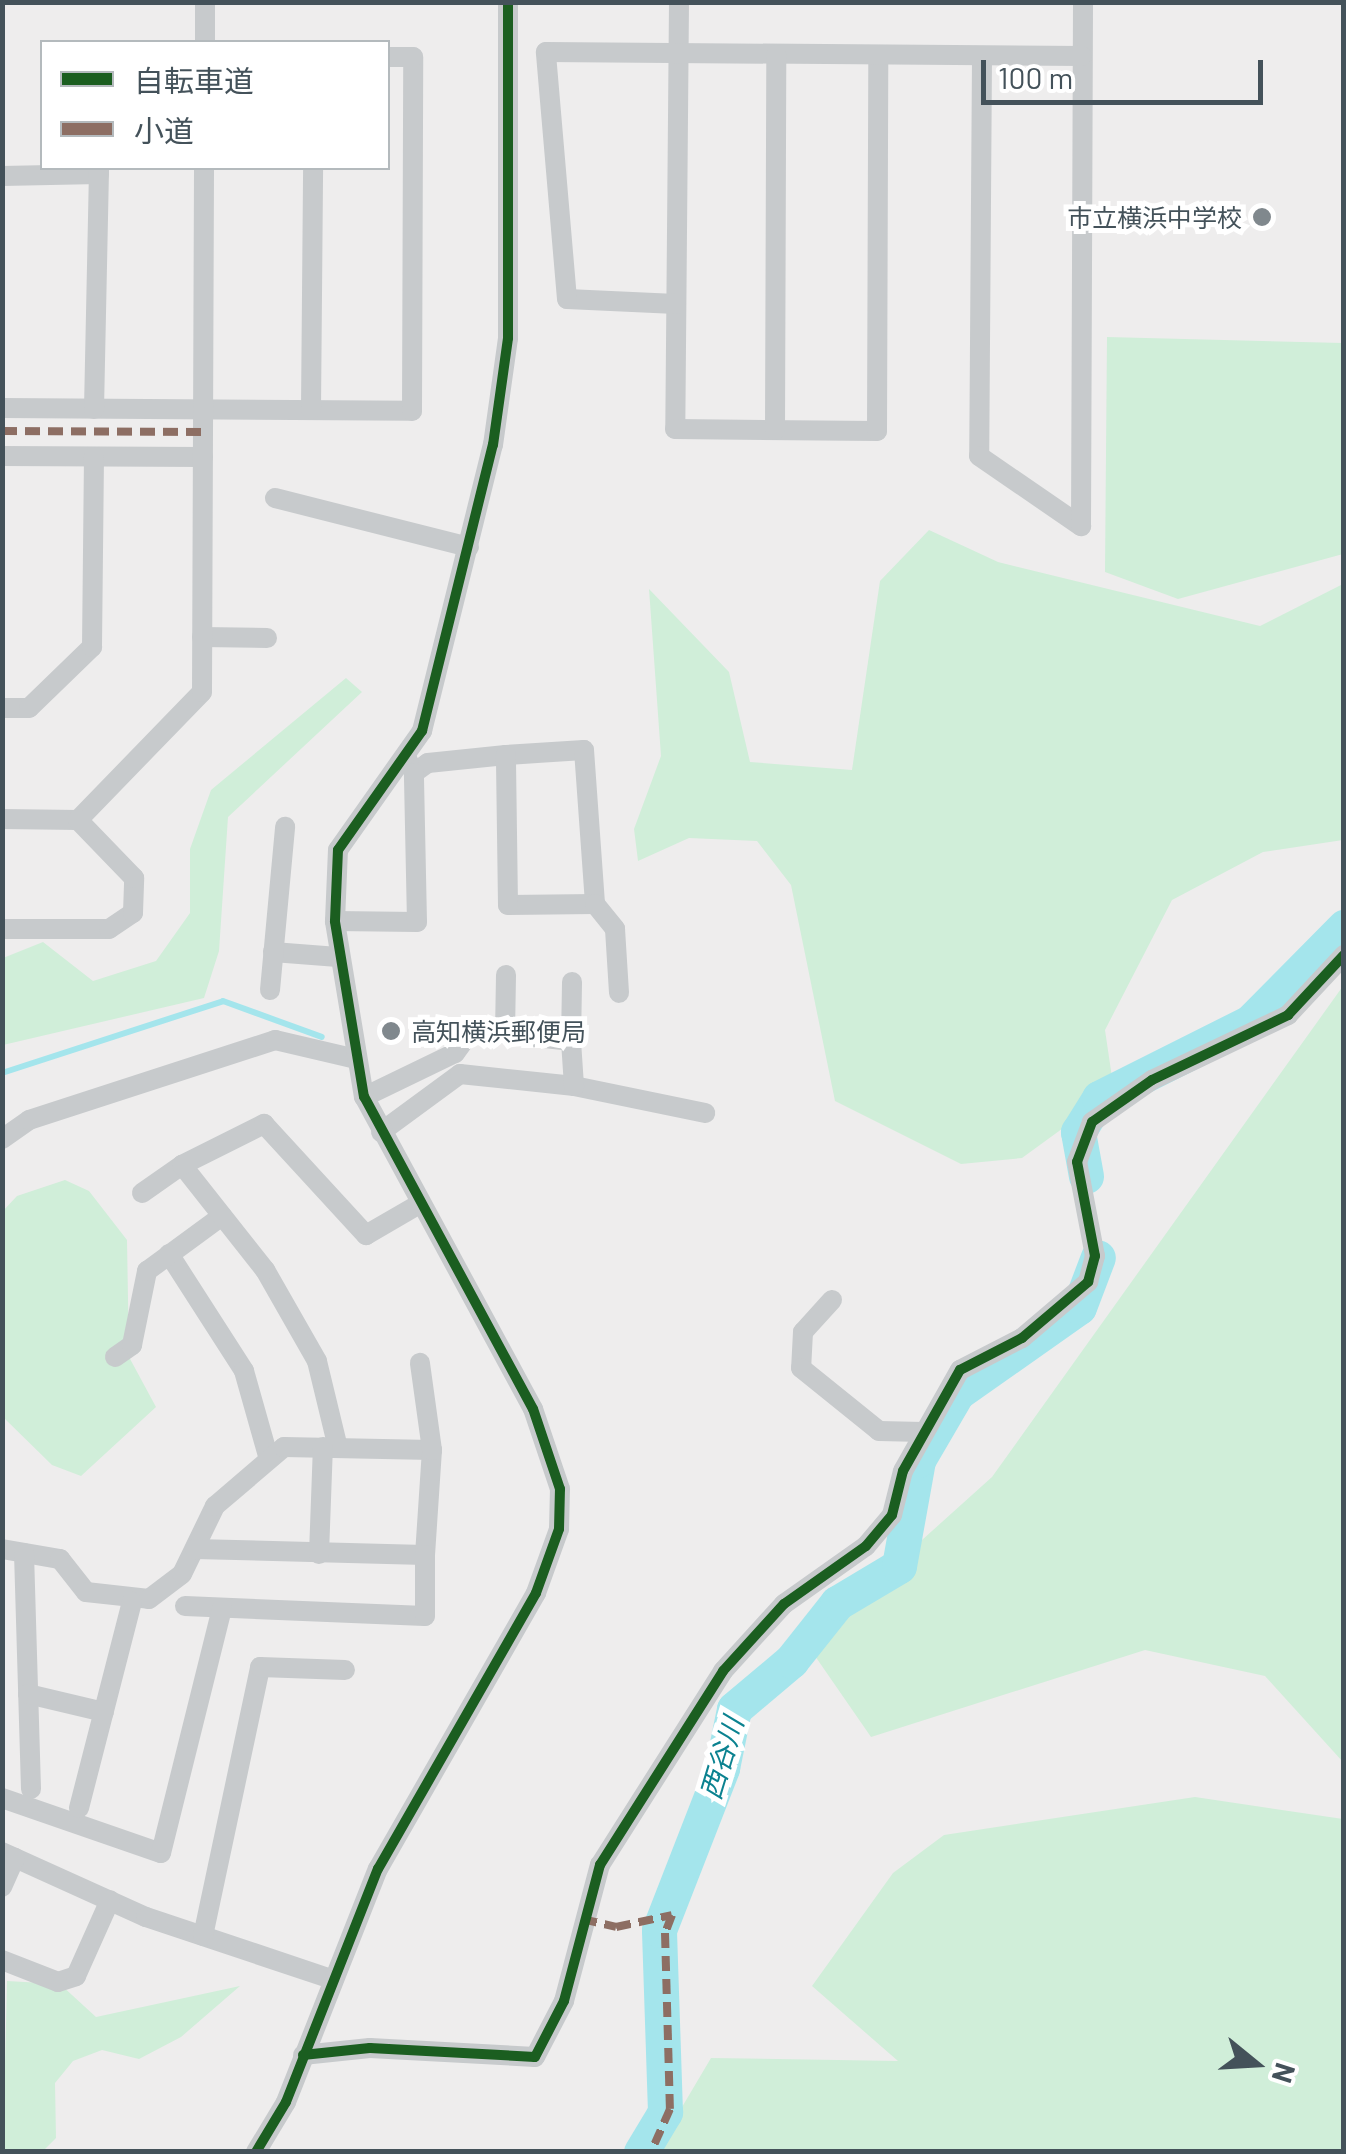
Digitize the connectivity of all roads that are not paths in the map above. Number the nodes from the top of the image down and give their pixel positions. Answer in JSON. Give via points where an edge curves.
{"nodes":[{"id":1,"x":204,"y":2,"type":"edge"},
{"id":2,"x":508,"y":2,"type":"edge"},
{"id":3,"x":679,"y":2,"type":"edge"},
{"id":4,"x":1083,"y":2,"type":"edge"},
{"id":5,"x":204,"y":40,"type":"edge"},
{"id":6,"x":776,"y":55,"type":"junction"},
{"id":7,"x":878,"y":55,"type":"junction"},
{"id":8,"x":678,"y":56,"type":"junction"},
{"id":9,"x":1082,"y":56,"type":"junction"},
{"id":10,"x":982,"y":57,"type":"junction"},
{"id":11,"x":390,"y":58,"type":"edge"},
{"id":12,"x":204,"y":170,"type":"edge"},
{"id":13,"x":313,"y":170,"type":"edge"},
{"id":14,"x":99,"y":171,"type":"edge"},
{"id":15,"x":2,"y":176,"type":"edge"},
{"id":16,"x":676,"y":304,"type":"junction"},
{"id":17,"x":204,"y":406,"type":"junction"},
{"id":18,"x":2,"y":408,"type":"edge"},
{"id":19,"x":94,"y":409,"type":"junction"},
{"id":20,"x":311,"y":409,"type":"junction"},
{"id":21,"x":775,"y":430,"type":"junction"},
{"id":22,"x":2,"y":456,"type":"edge"},
{"id":23,"x":94,"y":456,"type":"junction"},
{"id":24,"x":202,"y":457,"type":"junction"},
{"id":25,"x":276,"y":498,"type":"dead end"},
{"id":26,"x":468,"y":546,"type":"junction"},
{"id":27,"x":202,"y":637,"type":"junction"},
{"id":28,"x":267,"y":638,"type":"dead end"},
{"id":29,"x":2,"y":708,"type":"edge"},
{"id":30,"x":506,"y":756,"type":"junction"},
{"id":31,"x":410,"y":765,"type":"junction"},
{"id":32,"x":2,"y":818,"type":"edge"},
{"id":33,"x":78,"y":820,"type":"junction"},
{"id":34,"x":285,"y":827,"type":"dead end"},
{"id":35,"x":595,"y":904,"type":"junction"},
{"id":36,"x":335,"y":921,"type":"junction"},
{"id":37,"x":2,"y":929,"type":"edge"},
{"id":38,"x":273,"y":952,"type":"junction"},
{"id":39,"x":1344,"y":954,"type":"edge"},
{"id":40,"x":338,"y":957,"type":"junction"},
{"id":41,"x":506,"y":976,"type":"dead end"},
{"id":42,"x":572,"y":982,"type":"dead end"},
{"id":43,"x":270,"y":990,"type":"dead end"},
{"id":44,"x":619,"y":993,"type":"dead end"},
{"id":45,"x":505,"y":1033,"type":"junction"},
{"id":46,"x":571,"y":1041,"type":"junction"},
{"id":47,"x":352,"y":1058,"type":"junction"},
{"id":48,"x":574,"y":1086,"type":"junction"},
{"id":49,"x":364,"y":1097,"type":"junction"},
{"id":50,"x":705,"y":1113,"type":"dead end"},
{"id":51,"x":381,"y":1132,"type":"junction"},
{"id":52,"x":2,"y":1140,"type":"edge"},
{"id":53,"x":182,"y":1165,"type":"junction"},
{"id":54,"x":142,"y":1193,"type":"dead end"},
{"id":55,"x":416,"y":1206,"type":"junction"},
{"id":56,"x":222,"y":1216,"type":"junction"},
{"id":57,"x":170,"y":1254,"type":"junction"},
{"id":58,"x":832,"y":1300,"type":"dead end"},
{"id":59,"x":114,"y":1357,"type":"dead end"},
{"id":60,"x":420,"y":1364,"type":"dead end"},
{"id":61,"x":923,"y":1432,"type":"junction"},
{"id":62,"x":330,"y":1448,"type":"junction"},
{"id":63,"x":432,"y":1450,"type":"junction"},
{"id":64,"x":268,"y":1456,"type":"junction"},
{"id":65,"x":194,"y":1548,"type":"junction"},
{"id":66,"x":2,"y":1549,"type":"edge"},
{"id":67,"x":24,"y":1552,"type":"junction"},
{"id":68,"x":319,"y":1554,"type":"junction"},
{"id":69,"x":425,"y":1554,"type":"junction"},
{"id":70,"x":132,"y":1602,"type":"junction"},
{"id":71,"x":185,"y":1606,"type":"dead end"},
{"id":72,"x":222,"y":1609,"type":"junction"},
{"id":73,"x":346,"y":1670,"type":"dead end"},
{"id":74,"x":28,"y":1694,"type":"junction"},
{"id":75,"x":104,"y":1712,"type":"junction"},
{"id":76,"x":31,"y":1789,"type":"dead end"},
{"id":77,"x":2,"y":1798,"type":"edge"},
{"id":78,"x":79,"y":1808,"type":"dead end"},
{"id":79,"x":9,"y":1855,"type":"edge"},
{"id":80,"x":2,"y":1887,"type":"edge"},
{"id":81,"x":110,"y":1900,"type":"junction"},
{"id":82,"x":203,"y":1936,"type":"junction"},
{"id":83,"x":2,"y":1960,"type":"edge"},
{"id":84,"x":331,"y":1979,"type":"junction"},
{"id":85,"x":303,"y":2055,"type":"junction"},
{"id":86,"x":256,"y":2152,"type":"edge"}],
"edges":[{"from":1,"to":5,"type":"street"},
{"from":2,"to":26,"type":"street","via":[[508,338]]},
{"from":3,"to":8,"type":"street"},
{"from":4,"to":9,"type":"street"},
{"from":6,"to":7,"type":"street"},
{"from":6,"to":8,"type":"street"},
{"from":6,"to":21,"type":"street"},
{"from":7,"to":10,"type":"street"},
{"from":7,"to":21,"type":"street","via":[[877,431]]},
{"from":8,"to":16,"type":"street"},
{"from":8,"to":16,"type":"street","via":[[546,52],[567,300]]},
{"from":9,"to":10,"type":"street"},
{"from":9,"to":10,"type":"street","via":[[1080,526],[979,456]]},
{"from":11,"to":20,"type":"street","via":[[413,57],[412,410]]},
{"from":12,"to":17,"type":"street"},
{"from":13,"to":20,"type":"street"},
{"from":14,"to":15,"type":"street"},
{"from":14,"to":19,"type":"street"},
{"from":16,"to":21,"type":"street","via":[[676,429]]},
{"from":17,"to":19,"type":"street"},
{"from":17,"to":20,"type":"street"},
{"from":17,"to":24,"type":"street"},
{"from":18,"to":19,"type":"street"},
{"from":22,"to":23,"type":"street"},
{"from":23,"to":24,"type":"street"},
{"from":23,"to":29,"type":"street","via":[[92,647],[29,708]]},
{"from":24,"to":27,"type":"street"},
{"from":25,"to":26,"type":"street"},
{"from":26,"to":31,"type":"street"},
{"from":27,"to":28,"type":"street"},
{"from":27,"to":33,"type":"street","via":[[202,692]]},
{"from":30,"to":31,"type":"street"},
{"from":30,"to":35,"type":"street","via":[[584,750]]},
{"from":30,"to":35,"type":"street","via":[[508,905]]},
{"from":31,"to":36,"type":"street","via":[[338,850]]},
{"from":31,"to":36,"type":"street","via":[[417,922]]},
{"from":32,"to":33,"type":"street"},
{"from":33,"to":37,"type":"street","via":[[134,878],[133,913],[109,928]]},
{"from":34,"to":38,"type":"street"},
{"from":35,"to":44,"type":"street","via":[[615,929]]},
{"from":36,"to":40,"type":"street"},
{"from":38,"to":40,"type":"street"},
{"from":38,"to":43,"type":"street"},
{"from":39,"to":61,"type":"street","via":[[1288,1015],[1152,1080],[1092,1122],[1077,1162],[1095,1256],[1088,1282],[1022,1338],[960,1370]]},
{"from":40,"to":47,"type":"street"},
{"from":41,"to":45,"type":"street"},
{"from":42,"to":46,"type":"street"},
{"from":45,"to":46,"type":"street"},
{"from":45,"to":49,"type":"street","via":[[472,1030],[456,1053]]},
{"from":46,"to":48,"type":"street"},
{"from":47,"to":49,"type":"street"},
{"from":47,"to":52,"type":"street","via":[[275,1040],[29,1120]]},
{"from":48,"to":50,"type":"street"},
{"from":48,"to":51,"type":"street","via":[[460,1074]]},
{"from":49,"to":51,"type":"street"},
{"from":51,"to":55,"type":"street"},
{"from":53,"to":54,"type":"street"},
{"from":53,"to":55,"type":"street","via":[[264,1124],[366,1234]]},
{"from":53,"to":56,"type":"street"},
{"from":55,"to":84,"type":"street","via":[[534,1409],[560,1489],[558,1529],[536,1593],[378,1869]]},
{"from":56,"to":57,"type":"street"},
{"from":56,"to":62,"type":"street","via":[[317,1361]]},
{"from":57,"to":59,"type":"street","via":[[147,1270],[132,1345]]},
{"from":57,"to":64,"type":"street","via":[[244,1371]]},
{"from":58,"to":61,"type":"street","via":[[803,1332],[801,1368],[878,1432]]},
{"from":60,"to":63,"type":"street"},
{"from":61,"to":85,"type":"street","via":[[892,1515],[753,1633],[686,1726],[600,1865],[564,2002],[536,2057],[370,2048]]},
{"from":62,"to":63,"type":"street"},
{"from":62,"to":64,"type":"street"},
{"from":62,"to":68,"type":"street"},
{"from":63,"to":69,"type":"street"},
{"from":64,"to":65,"type":"street","via":[[215,1506]]},
{"from":65,"to":68,"type":"street"},
{"from":65,"to":70,"type":"street","via":[[169,1588]]},
{"from":66,"to":67,"type":"street"},
{"from":67,"to":70,"type":"street","via":[[60,1559],[86,1592]]},
{"from":67,"to":74,"type":"street"},
{"from":68,"to":69,"type":"street"},
{"from":69,"to":72,"type":"street","via":[[425,1616]]},
{"from":70,"to":75,"type":"street"},
{"from":71,"to":72,"type":"street"},
{"from":72,"to":77,"type":"street","via":[[161,1852]]},
{"from":73,"to":82,"type":"street","via":[[260,1667]]},
{"from":74,"to":75,"type":"street"},
{"from":74,"to":76,"type":"street"},
{"from":75,"to":78,"type":"street"},
{"from":79,"to":80,"type":"street"},
{"from":79,"to":81,"type":"street"},
{"from":81,"to":82,"type":"street"},
{"from":81,"to":83,"type":"street","via":[[76,1976],[58,1982]]},
{"from":82,"to":84,"type":"street"},
{"from":84,"to":85,"type":"street"},
{"from":85,"to":86,"type":"street"}]}
